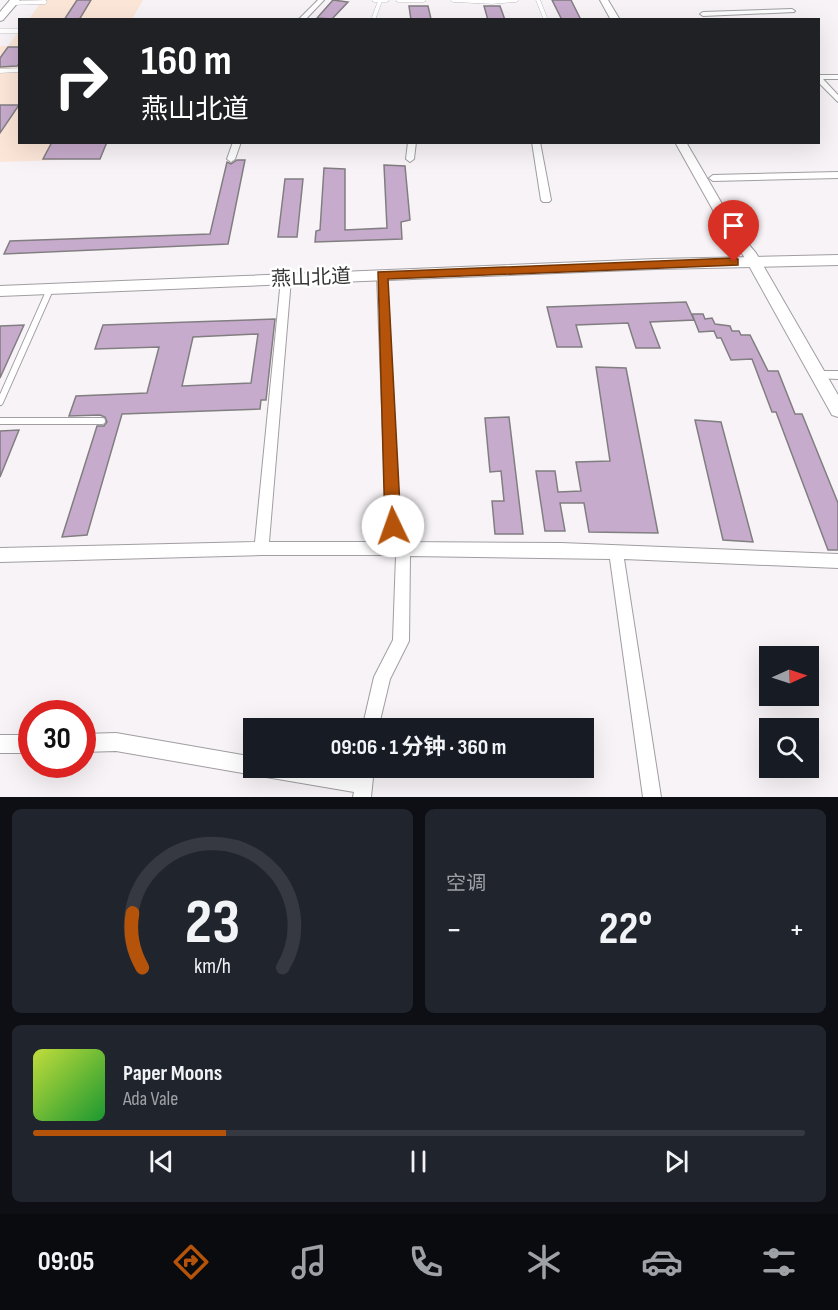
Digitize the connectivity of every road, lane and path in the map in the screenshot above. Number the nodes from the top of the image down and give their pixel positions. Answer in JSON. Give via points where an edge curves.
{"nodes":[{"id":1,"x":321,"y":0,"type":"edge"},
{"id":2,"x":374,"y":0,"type":"edge"},
{"id":3,"x":387,"y":0,"type":"edge"},
{"id":4,"x":398,"y":0,"type":"edge"},
{"id":5,"x":424,"y":0,"type":"edge"},
{"id":6,"x":453,"y":0,"type":"edge"},
{"id":7,"x":516,"y":0,"type":"edge"},
{"id":8,"x":538,"y":0,"type":"edge"},
{"id":9,"x":596,"y":0,"type":"edge"},
{"id":10,"x":604,"y":0,"type":"edge"},
{"id":11,"x":11,"y":1,"type":"edge"},
{"id":12,"x":380,"y":1,"type":"edge"},
{"id":13,"x":45,"y":2,"type":"dead end"},
{"id":14,"x":0,"y":5,"type":"edge"},
{"id":15,"x":792,"y":11,"type":"dead end"},
{"id":16,"x":759,"y":12,"type":"junction"},
{"id":17,"x":703,"y":14,"type":"dead end"},
{"id":18,"x":0,"y":18,"type":"edge"},
{"id":19,"x":304,"y":18,"type":"edge"},
{"id":20,"x":374,"y":18,"type":"edge"},
{"id":21,"x":545,"y":18,"type":"edge"},
{"id":22,"x":606,"y":18,"type":"edge"},
{"id":23,"x":615,"y":18,"type":"edge"},
{"id":24,"x":764,"y":18,"type":"edge"},
{"id":25,"x":18,"y":31,"type":"edge"},
{"id":26,"x":0,"y":32,"type":"edge"},
{"id":27,"x":18,"y":70,"type":"edge"},
{"id":28,"x":0,"y":71,"type":"edge"},
{"id":29,"x":838,"y":76,"type":"edge"},
{"id":30,"x":820,"y":78,"type":"edge"},
{"id":31,"x":820,"y":79,"type":"edge"},
{"id":32,"x":838,"y":100,"type":"edge"},
{"id":33,"x":236,"y":144,"type":"edge"},
{"id":34,"x":412,"y":144,"type":"edge"},
{"id":35,"x":536,"y":144,"type":"edge"},
{"id":36,"x":681,"y":144,"type":"edge"},
{"id":37,"x":693,"y":144,"type":"edge"},
{"id":38,"x":231,"y":159,"type":"dead end"},
{"id":39,"x":410,"y":159,"type":"dead end"},
{"id":40,"x":838,"y":175,"type":"edge"},
{"id":41,"x":713,"y":178,"type":"junction"},
{"id":42,"x":546,"y":200,"type":"dead end"},
{"id":43,"x":838,"y":252,"type":"edge"},
{"id":44,"x":751,"y":257,"type":"junction"},
{"id":45,"x":838,"y":260,"type":"edge"},
{"id":46,"x":382,"y":275,"type":"junction"},
{"id":47,"x":286,"y":279,"type":"junction"},
{"id":48,"x":0,"y":282,"type":"edge"},
{"id":49,"x":50,"y":289,"type":"junction"},
{"id":50,"x":0,"y":291,"type":"edge"},
{"id":51,"x":818,"y":375,"type":"junction"},
{"id":52,"x":838,"y":375,"type":"edge"},
{"id":53,"x":0,"y":402,"type":"edge"},
{"id":54,"x":838,"y":410,"type":"edge"},
{"id":55,"x":0,"y":421,"type":"edge"},
{"id":56,"x":102,"y":421,"type":"dead end"},
{"id":57,"x":261,"y":548,"type":"junction"},
{"id":58,"x":398,"y":549,"type":"junction"},
{"id":59,"x":616,"y":552,"type":"junction"},
{"id":60,"x":0,"y":555,"type":"edge"},
{"id":61,"x":838,"y":561,"type":"edge"},
{"id":62,"x":373,"y":718,"type":"edge"},
{"id":63,"x":96,"y":743,"type":"edge"},
{"id":64,"x":0,"y":744,"type":"edge"},
{"id":65,"x":18,"y":744,"type":"edge"},
{"id":66,"x":243,"y":764,"type":"edge"},
{"id":67,"x":331,"y":778,"type":"edge"},
{"id":68,"x":364,"y":783,"type":"edge"},
{"id":69,"x":652,"y":797,"type":"edge"}],
"edges":[{"from":1,"to":19,"type":"street"},
{"from":2,"to":12,"type":"lane"},
{"from":3,"to":12,"type":"lane"},
{"from":4,"to":5,"type":"lane"},
{"from":6,"to":7,"type":"lane"},
{"from":8,"to":21,"type":"lane"},
{"from":9,"to":22,"type":"main road"},
{"from":10,"to":23,"type":"main road"},
{"from":11,"to":13,"type":"lane"},
{"from":11,"to":14,"type":"main road"},
{"from":11,"to":18,"type":"main road"},
{"from":12,"to":20,"type":"lane"},
{"from":15,"to":16,"type":"street"},
{"from":16,"to":17,"type":"street"},
{"from":16,"to":24,"type":"street"},
{"from":25,"to":26,"type":"lane"},
{"from":27,"to":28,"type":"lane"},
{"from":29,"to":30,"type":"street"},
{"from":31,"to":32,"type":"street"},
{"from":33,"to":38,"type":"street"},
{"from":34,"to":39,"type":"street"},
{"from":35,"to":42,"type":"street"},
{"from":36,"to":44,"type":"main road"},
{"from":37,"to":41,"type":"main road"},
{"from":40,"to":41,"type":"street"},
{"from":41,"to":44,"type":"main road","via":[[747,234]]},
{"from":43,"to":44,"type":"main road","name":"燕山北道"},
{"from":44,"to":45,"type":"main road","name":"燕山北道"},
{"from":44,"to":46,"type":"main road","name":"燕山北道"},
{"from":44,"to":48,"type":"main road","name":"燕山北道"},
{"from":44,"to":51,"type":"main road"},
{"from":46,"to":47,"type":"main road","name":"燕山北道"},
{"from":46,"to":58,"type":"street"},
{"from":47,"to":49,"type":"main road","name":"燕山北道"},
{"from":47,"to":57,"type":"street"},
{"from":49,"to":50,"type":"main road","name":"燕山北道"},
{"from":49,"to":53,"type":"lane"},
{"from":51,"to":52,"type":"street"},
{"from":51,"to":54,"type":"main road"},
{"from":55,"to":56,"type":"lane"},
{"from":57,"to":58,"type":"street"},
{"from":57,"to":60,"type":"street"},
{"from":58,"to":59,"type":"street"},
{"from":58,"to":62,"type":"street","via":[[401,641],[382,677]]},
{"from":59,"to":61,"type":"street"},
{"from":59,"to":69,"type":"street"},
{"from":63,"to":66,"type":"street","via":[[116,742]]},
{"from":64,"to":65,"type":"street"},
{"from":67,"to":68,"type":"street"}]}
